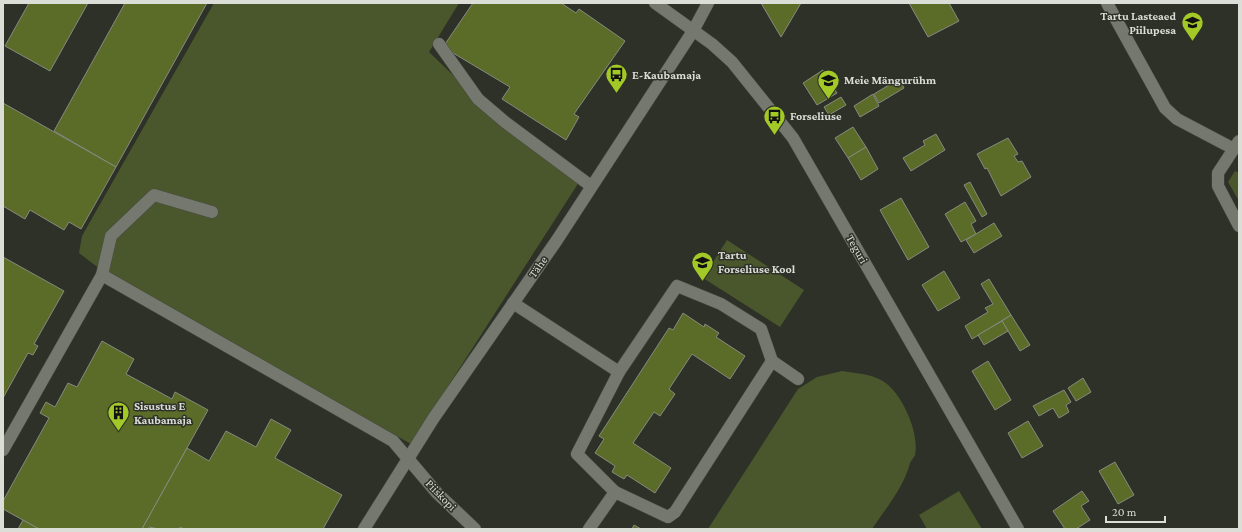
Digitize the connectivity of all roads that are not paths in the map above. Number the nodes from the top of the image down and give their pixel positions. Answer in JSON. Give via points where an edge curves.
{"nodes":[{"id":1,"x":655,"y":3,"type":"edge"},
{"id":2,"x":708,"y":3,"type":"edge"},
{"id":3,"x":1107,"y":3,"type":"edge"},
{"id":4,"x":692,"y":31,"type":"junction"},
{"id":5,"x":439,"y":44,"type":"dead end"},
{"id":6,"x":1236,"y":145,"type":"edge"},
{"id":7,"x":591,"y":186,"type":"junction"},
{"id":8,"x":212,"y":212,"type":"dead end"},
{"id":9,"x":1239,"y":226,"type":"edge"},
{"id":10,"x":102,"y":275,"type":"junction"},
{"id":11,"x":513,"y":303,"type":"junction"},
{"id":12,"x":772,"y":361,"type":"junction"},
{"id":13,"x":619,"y":372,"type":"junction"},
{"id":14,"x":798,"y":379,"type":"dead end"},
{"id":15,"x":3,"y":450,"type":"edge"},
{"id":16,"x":408,"y":459,"type":"junction"},
{"id":17,"x":614,"y":492,"type":"junction"},
{"id":18,"x":364,"y":529,"type":"edge"},
{"id":19,"x":475,"y":529,"type":"edge"},
{"id":20,"x":589,"y":529,"type":"edge"},
{"id":21,"x":1018,"y":529,"type":"edge"}],
"edges":[{"from":1,"to":4,"type":"street","name":"Teguri"},
{"from":2,"to":4,"type":"street","name":"Tähe"},
{"from":3,"to":6,"type":"street","via":[[1165,108],[1177,119]]},
{"from":4,"to":7,"type":"street","name":"Tähe"},
{"from":4,"to":21,"type":"street","name":"Teguri","via":[[732,62],[793,138]]},
{"from":5,"to":7,"type":"street","via":[[478,99]]},
{"from":6,"to":9,"type":"street","via":[[1218,173],[1218,186]]},
{"from":7,"to":11,"type":"street","name":"Tähe"},
{"from":8,"to":10,"type":"street","via":[[154,194],[112,236]]},
{"from":10,"to":15,"type":"street"},
{"from":10,"to":16,"type":"street","name":"Piiskopi","via":[[393,441]]},
{"from":11,"to":13,"type":"street"},
{"from":11,"to":16,"type":"street","name":"Tähe"},
{"from":12,"to":13,"type":"street","via":[[761,329],[720,304],[677,286]]},
{"from":12,"to":14,"type":"street"},
{"from":12,"to":17,"type":"street","via":[[675,512],[668,517]]},
{"from":13,"to":17,"type":"street","via":[[577,454]]},
{"from":16,"to":18,"type":"street","name":"Tähe"},
{"from":16,"to":19,"type":"street","name":"Piiskopi","via":[[437,493]]},
{"from":17,"to":20,"type":"street"}]}
